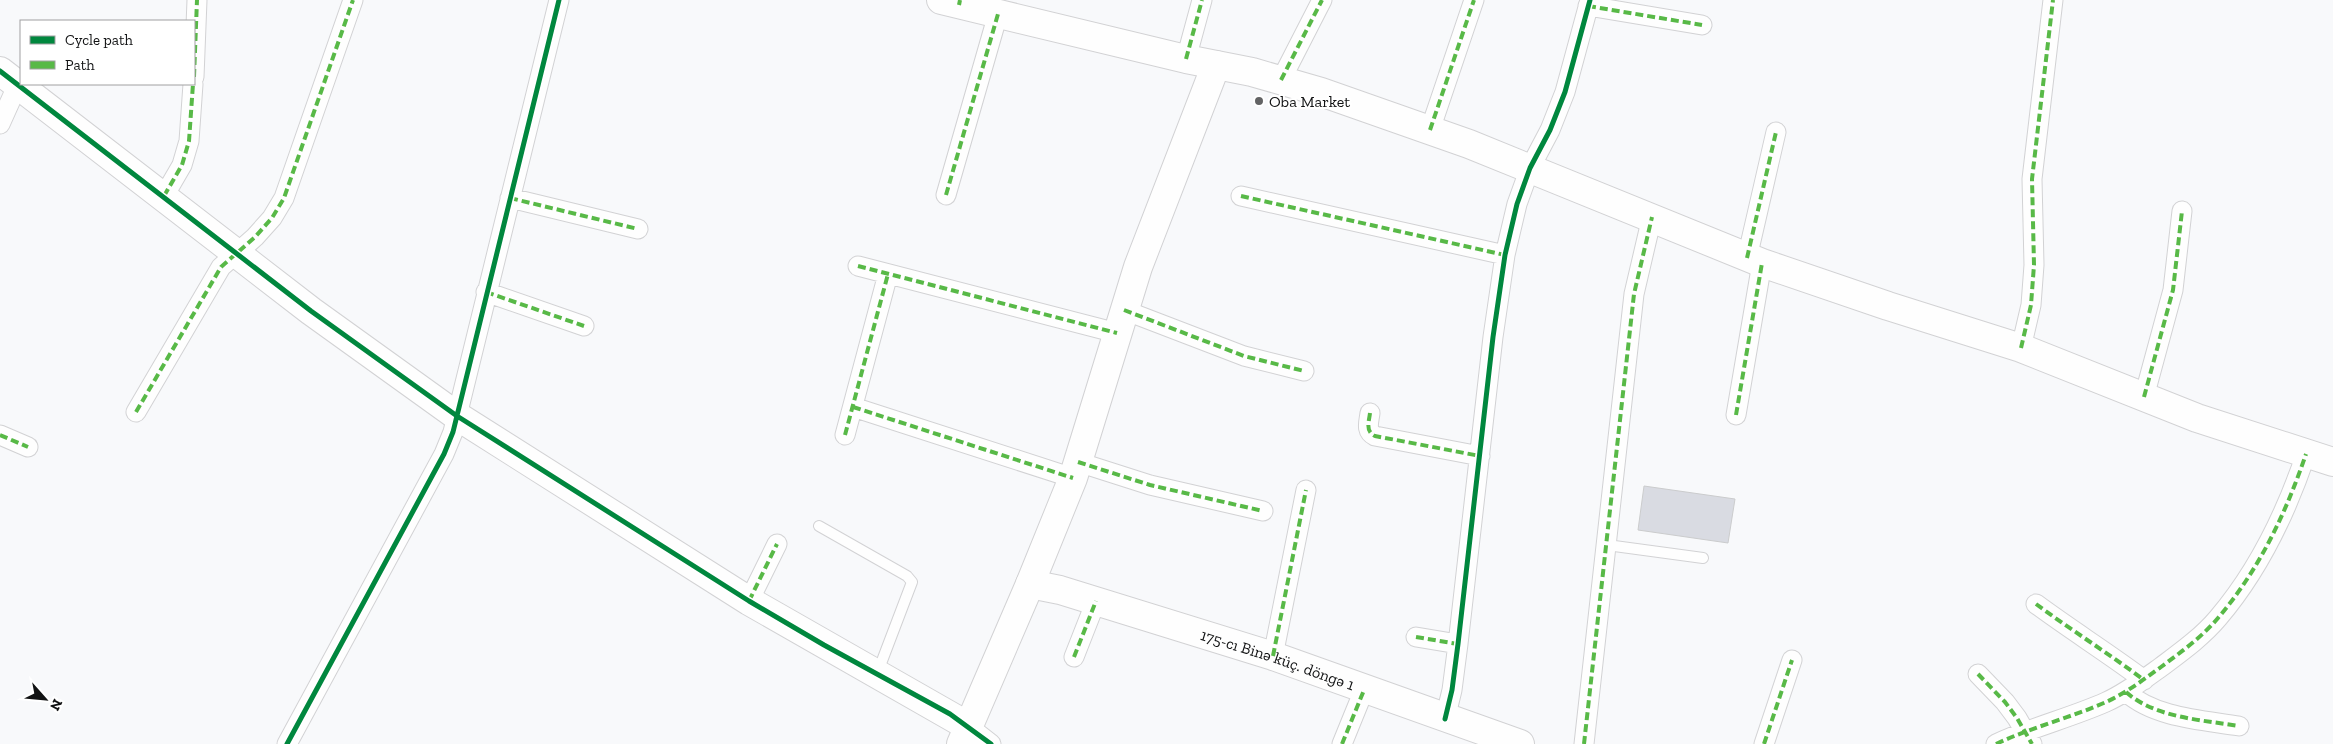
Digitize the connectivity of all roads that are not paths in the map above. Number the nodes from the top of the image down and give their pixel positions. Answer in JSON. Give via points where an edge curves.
{"nodes":[{"id":1,"x":197,"y":0,"type":"edge"},
{"id":2,"x":353,"y":0,"type":"edge"},
{"id":3,"x":559,"y":0,"type":"edge"},
{"id":4,"x":1202,"y":0,"type":"edge"},
{"id":5,"x":1322,"y":0,"type":"edge"},
{"id":6,"x":1474,"y":0,"type":"edge"},
{"id":7,"x":2053,"y":0,"type":"edge"},
{"id":8,"x":953,"y":2,"type":"edge"},
{"id":9,"x":1589,"y":3,"type":"edge"},
{"id":10,"x":998,"y":14,"type":"junction"},
{"id":11,"x":1702,"y":25,"type":"dead end"},
{"id":12,"x":195,"y":51,"type":"edge"},
{"id":13,"x":1186,"y":59,"type":"junction"},
{"id":14,"x":1216,"y":65,"type":"junction"},
{"id":15,"x":9,"y":78,"type":"edge"},
{"id":16,"x":1281,"y":80,"type":"junction"},
{"id":17,"x":194,"y":85,"type":"edge"},
{"id":18,"x":0,"y":124,"type":"edge"},
{"id":19,"x":1430,"y":130,"type":"junction"},
{"id":20,"x":1776,"y":132,"type":"dead end"},
{"id":21,"x":1530,"y":168,"type":"junction"},
{"id":22,"x":946,"y":195,"type":"dead end"},
{"id":23,"x":164,"y":196,"type":"junction"},
{"id":24,"x":1241,"y":196,"type":"dead end"},
{"id":25,"x":510,"y":198,"type":"junction"},
{"id":26,"x":2182,"y":211,"type":"dead end"},
{"id":27,"x":1652,"y":217,"type":"junction"},
{"id":28,"x":638,"y":229,"type":"dead end"},
{"id":29,"x":236,"y":253,"type":"junction"},
{"id":30,"x":1505,"y":255,"type":"junction"},
{"id":31,"x":1755,"y":260,"type":"junction"},
{"id":32,"x":858,"y":266,"type":"dead end"},
{"id":33,"x":888,"y":274,"type":"junction"},
{"id":34,"x":486,"y":292,"type":"junction"},
{"id":35,"x":1120,"y":322,"type":"junction"},
{"id":36,"x":584,"y":326,"type":"dead end"},
{"id":37,"x":2021,"y":348,"type":"junction"},
{"id":38,"x":1304,"y":371,"type":"dead end"},
{"id":39,"x":2144,"y":397,"type":"junction"},
{"id":40,"x":853,"y":407,"type":"junction"},
{"id":41,"x":136,"y":412,"type":"dead end"},
{"id":42,"x":1370,"y":413,"type":"dead end"},
{"id":43,"x":1736,"y":415,"type":"dead end"},
{"id":44,"x":457,"y":416,"type":"junction"},
{"id":45,"x":0,"y":435,"type":"edge"},
{"id":46,"x":845,"y":435,"type":"dead end"},
{"id":47,"x":28,"y":447,"type":"dead end"},
{"id":48,"x":2306,"y":454,"type":"junction"},
{"id":49,"x":1480,"y":456,"type":"junction"},
{"id":50,"x":2333,"y":462,"type":"edge"},
{"id":51,"x":1076,"y":470,"type":"junction"},
{"id":52,"x":1306,"y":490,"type":"dead end"},
{"id":53,"x":1264,"y":511,"type":"dead end"},
{"id":54,"x":819,"y":526,"type":"dead end"},
{"id":55,"x":777,"y":544,"type":"dead end"},
{"id":56,"x":1607,"y":545,"type":"junction"},
{"id":57,"x":1703,"y":558,"type":"dead end"},
{"id":58,"x":1030,"y":584,"type":"junction"},
{"id":59,"x":749,"y":601,"type":"junction"},
{"id":60,"x":1096,"y":601,"type":"junction"},
{"id":61,"x":2036,"y":604,"type":"dead end"},
{"id":62,"x":1416,"y":637,"type":"dead end"},
{"id":63,"x":1458,"y":644,"type":"junction"},
{"id":64,"x":1273,"y":656,"type":"junction"},
{"id":65,"x":1074,"y":657,"type":"dead end"},
{"id":66,"x":1792,"y":660,"type":"dead end"},
{"id":67,"x":1978,"y":674,"type":"dead end"},
{"id":68,"x":876,"y":675,"type":"junction"},
{"id":69,"x":2144,"y":680,"type":"junction"},
{"id":70,"x":1364,"y":690,"type":"junction"},
{"id":71,"x":2126,"y":692,"type":"junction"},
{"id":72,"x":1445,"y":719,"type":"junction"},
{"id":73,"x":2240,"y":726,"type":"dead end"},
{"id":74,"x":964,"y":735,"type":"edge"},
{"id":75,"x":2027,"y":738,"type":"edge"},
{"id":76,"x":287,"y":744,"type":"edge"},
{"id":77,"x":991,"y":744,"type":"edge"},
{"id":78,"x":1342,"y":744,"type":"edge"},
{"id":79,"x":1520,"y":744,"type":"edge"},
{"id":80,"x":1584,"y":744,"type":"edge"},
{"id":81,"x":1764,"y":744,"type":"edge"},
{"id":82,"x":1996,"y":744,"type":"edge"}],
"edges":[{"from":1,"to":12,"type":"street"},
{"from":2,"to":29,"type":"street","via":[[284,198],[272,218]]},
{"from":3,"to":25,"type":"street"},
{"from":4,"to":13,"type":"street"},
{"from":5,"to":16,"type":"street"},
{"from":6,"to":19,"type":"street"},
{"from":7,"to":37,"type":"street","via":[[2032,180],[2034,265]]},
{"from":8,"to":10,"type":"street"},
{"from":9,"to":11,"type":"street"},
{"from":9,"to":21,"type":"street","via":[[1565,92]]},
{"from":10,"to":13,"type":"street"},
{"from":10,"to":22,"type":"street"},
{"from":13,"to":14,"type":"street"},
{"from":14,"to":16,"type":"street"},
{"from":14,"to":35,"type":"street"},
{"from":15,"to":18,"type":"street"},
{"from":15,"to":23,"type":"street"},
{"from":16,"to":19,"type":"street"},
{"from":17,"to":23,"type":"street","via":[[189,141],[182,165]]},
{"from":19,"to":21,"type":"street"},
{"from":20,"to":31,"type":"street"},
{"from":21,"to":27,"type":"street"},
{"from":21,"to":30,"type":"street","via":[[1517,204]]},
{"from":23,"to":29,"type":"street"},
{"from":24,"to":30,"type":"street"},
{"from":25,"to":28,"type":"street"},
{"from":25,"to":34,"type":"street"},
{"from":26,"to":39,"type":"street","via":[[2173,290]]},
{"from":27,"to":31,"type":"street"},
{"from":27,"to":56,"type":"street","via":[[1634,294]]},
{"from":29,"to":41,"type":"street","via":[[221,267]]},
{"from":29,"to":44,"type":"street"},
{"from":30,"to":49,"type":"street"},
{"from":31,"to":37,"type":"street"},
{"from":31,"to":43,"type":"street"},
{"from":32,"to":33,"type":"street"},
{"from":33,"to":35,"type":"street"},
{"from":33,"to":40,"type":"street"},
{"from":34,"to":36,"type":"street"},
{"from":34,"to":44,"type":"street"},
{"from":35,"to":38,"type":"street"},
{"from":35,"to":51,"type":"street"},
{"from":37,"to":39,"type":"street"},
{"from":39,"to":48,"type":"street"},
{"from":40,"to":46,"type":"street"},
{"from":40,"to":51,"type":"street"},
{"from":42,"to":49,"type":"street","via":[[1368,430],[1375,436]]},
{"from":44,"to":59,"type":"street"},
{"from":44,"to":76,"type":"street","via":[[444,454]]},
{"from":45,"to":47,"type":"street"},
{"from":48,"to":50,"type":"street"},
{"from":48,"to":69,"type":"street","via":[[2277,528],[2234,597],[2191,645]]},
{"from":49,"to":63,"type":"street"},
{"from":51,"to":53,"type":"street"},
{"from":51,"to":58,"type":"street"},
{"from":52,"to":64,"type":"street"},
{"from":54,"to":68,"type":"lane","via":[[907,576],[912,582]]},
{"from":55,"to":59,"type":"street"},
{"from":56,"to":57,"type":"lane"},
{"from":56,"to":80,"type":"street"},
{"from":58,"to":60,"type":"street","name":"175-cı Binə küç. döngə 1"},
{"from":58,"to":74,"type":"street"},
{"from":59,"to":68,"type":"street"},
{"from":60,"to":64,"type":"street","name":"175-cı Binə küç. döngə 1"},
{"from":60,"to":65,"type":"street"},
{"from":61,"to":69,"type":"street"},
{"from":62,"to":63,"type":"street"},
{"from":63,"to":72,"type":"street"},
{"from":64,"to":70,"type":"street","name":"175-cı Binə küç. döngə 1"},
{"from":66,"to":81,"type":"street"},
{"from":67,"to":75,"type":"street","via":[[2005,702]]},
{"from":68,"to":74,"type":"street"},
{"from":69,"to":71,"type":"street"},
{"from":70,"to":72,"type":"street","name":"175-cı Binə küç. döngə 1"},
{"from":70,"to":78,"type":"street"},
{"from":71,"to":73,"type":"street","via":[[2149,706],[2179,716]]},
{"from":71,"to":75,"type":"street"},
{"from":72,"to":79,"type":"street","name":"175-cı Binə küç. döngə 1"},
{"from":74,"to":77,"type":"street"},
{"from":75,"to":82,"type":"street"}]}
